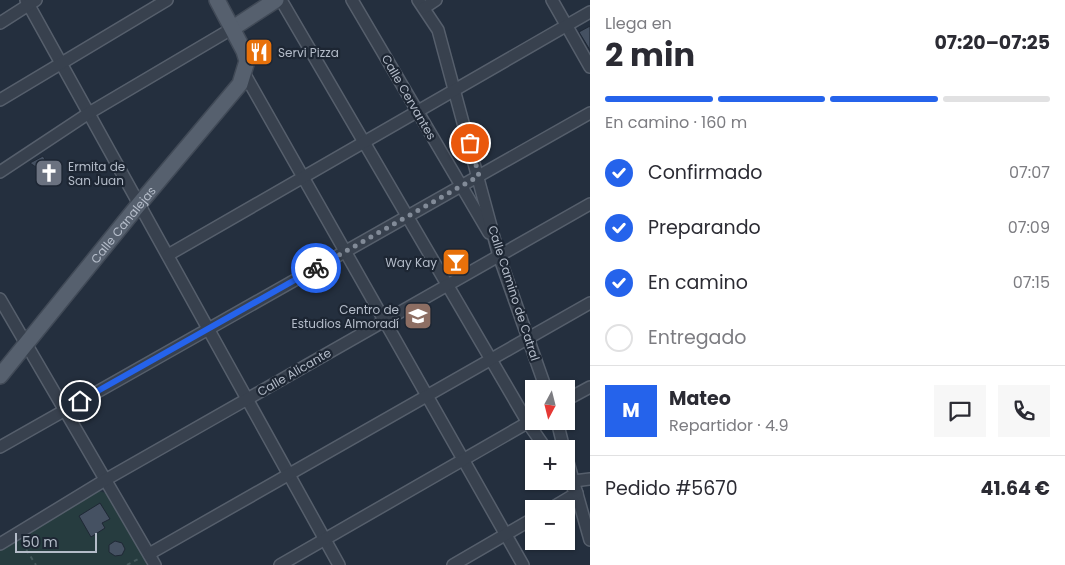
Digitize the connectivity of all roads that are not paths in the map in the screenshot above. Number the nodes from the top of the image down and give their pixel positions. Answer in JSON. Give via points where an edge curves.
{"nodes":[{"id":1,"x":167,"y":0,"type":"edge"},
{"id":2,"x":216,"y":0,"type":"edge"},
{"id":3,"x":276,"y":0,"type":"edge"},
{"id":4,"x":281,"y":0,"type":"edge"},
{"id":5,"x":352,"y":0,"type":"edge"},
{"id":6,"x":436,"y":0,"type":"edge"},
{"id":7,"x":552,"y":0,"type":"edge"},
{"id":8,"x":30,"y":2,"type":"edge"},
{"id":9,"x":421,"y":4,"type":"edge"},
{"id":10,"x":590,"y":12,"type":"edge"},
{"id":11,"x":0,"y":23,"type":"edge"},
{"id":12,"x":567,"y":26,"type":"junction"},
{"id":13,"x":233,"y":28,"type":"junction"},
{"id":14,"x":61,"y":63,"type":"junction"},
{"id":15,"x":590,"y":67,"type":"edge"},
{"id":16,"x":244,"y":73,"type":"junction"},
{"id":17,"x":456,"y":90,"type":"junction"},
{"id":18,"x":0,"y":100,"type":"edge"},
{"id":19,"x":418,"y":112,"type":"junction"},
{"id":20,"x":89,"y":113,"type":"junction"},
{"id":21,"x":590,"y":113,"type":"edge"},
{"id":22,"x":364,"y":142,"type":"junction"},
{"id":23,"x":0,"y":172,"type":"edge"},
{"id":24,"x":479,"y":176,"type":"junction"},
{"id":25,"x":303,"y":177,"type":"junction"},
{"id":26,"x":461,"y":186,"type":"junction"},
{"id":27,"x":140,"y":203,"type":"junction"},
{"id":28,"x":590,"y":204,"type":"edge"},
{"id":29,"x":407,"y":216,"type":"junction"},
{"id":30,"x":498,"y":250,"type":"junction"},
{"id":31,"x":345,"y":251,"type":"junction"},
{"id":32,"x":168,"y":254,"type":"junction"},
{"id":33,"x":448,"y":285,"type":"junction"},
{"id":34,"x":0,"y":299,"type":"edge"},
{"id":35,"x":590,"y":303,"type":"edge"},
{"id":36,"x":385,"y":321,"type":"junction"},
{"id":37,"x":209,"y":328,"type":"junction"},
{"id":38,"x":528,"y":339,"type":"junction"},
{"id":39,"x":25,"y":343,"type":"junction"},
{"id":40,"x":491,"y":359,"type":"junction"},
{"id":41,"x":0,"y":376,"type":"edge"},
{"id":42,"x":543,"y":380,"type":"edge"},
{"id":43,"x":590,"y":387,"type":"edge"},
{"id":44,"x":575,"y":395,"type":"edge"},
{"id":45,"x":427,"y":396,"type":"junction"},
{"id":46,"x":248,"y":399,"type":"junction"},
{"id":47,"x":64,"y":410,"type":"junction"},
{"id":48,"x":525,"y":412,"type":"edge"},
{"id":49,"x":525,"y":424,"type":"edge"},
{"id":50,"x":0,"y":447,"type":"edge"},
{"id":51,"x":464,"y":460,"type":"junction"},
{"id":52,"x":289,"y":474,"type":"junction"},
{"id":53,"x":575,"y":479,"type":"edge"},
{"id":54,"x":590,"y":479,"type":"edge"},
{"id":55,"x":105,"y":480,"type":"junction"},
{"id":56,"x":575,"y":489,"type":"edge"},
{"id":57,"x":577,"y":493,"type":"junction"},
{"id":58,"x":565,"y":500,"type":"edge"},
{"id":59,"x":525,"y":523,"type":"edge"},
{"id":60,"x":506,"y":534,"type":"junction"},
{"id":61,"x":590,"y":537,"type":"edge"},
{"id":62,"x":325,"y":539,"type":"junction"},
{"id":63,"x":0,"y":544,"type":"edge"},
{"id":64,"x":146,"y":560,"type":"edge"},
{"id":65,"x":155,"y":565,"type":"edge"},
{"id":66,"x":280,"y":565,"type":"edge"},
{"id":67,"x":339,"y":565,"type":"edge"},
{"id":68,"x":453,"y":565,"type":"edge"},
{"id":69,"x":523,"y":565,"type":"edge"}],
"edges":[{"from":1,"to":14,"type":"street"},
{"from":2,"to":13,"type":"main road"},
{"from":3,"to":13,"type":"main road"},
{"from":4,"to":22,"type":"street"},
{"from":5,"to":19,"type":"street","name":"Calle Cervantes"},
{"from":6,"to":9,"type":"street"},
{"from":7,"to":12,"type":"street"},
{"from":8,"to":11,"type":"street"},
{"from":8,"to":14,"type":"street"},
{"from":9,"to":17,"type":"street","name":"Calle Camino de Catral","via":[[438,30]]},
{"from":10,"to":12,"type":"street"},
{"from":12,"to":15,"type":"street"},
{"from":12,"to":17,"type":"street"},
{"from":13,"to":16,"type":"main road","via":[[247,61]]},
{"from":13,"to":20,"type":"street"},
{"from":14,"to":18,"type":"street"},
{"from":14,"to":20,"type":"street"},
{"from":16,"to":25,"type":"street"},
{"from":16,"to":27,"type":"main road","name":"Calle Canalejas","via":[[240,84]]},
{"from":17,"to":19,"type":"street"},
{"from":17,"to":24,"type":"street","name":"Calle Camino de Catral"},
{"from":19,"to":22,"type":"street"},
{"from":19,"to":26,"type":"street","name":"Calle Cervantes"},
{"from":20,"to":23,"type":"street"},
{"from":20,"to":27,"type":"street"},
{"from":21,"to":24,"type":"street"},
{"from":22,"to":25,"type":"street"},
{"from":22,"to":29,"type":"street"},
{"from":24,"to":26,"type":"street"},
{"from":24,"to":30,"type":"street","name":"Calle Camino de Catral"},
{"from":25,"to":31,"type":"street"},
{"from":25,"to":32,"type":"street"},
{"from":26,"to":29,"type":"street"},
{"from":26,"to":30,"type":"street","name":"Calle Cervantes"},
{"from":27,"to":32,"type":"street"},
{"from":27,"to":39,"type":"main road","name":"Calle Canalejas"},
{"from":28,"to":30,"type":"street","name":"Calle Alicante"},
{"from":29,"to":31,"type":"street"},
{"from":29,"to":33,"type":"street"},
{"from":30,"to":33,"type":"street","name":"Calle Alicante"},
{"from":30,"to":38,"type":"street","name":"Calle Camino de Catral"},
{"from":31,"to":36,"type":"street"},
{"from":31,"to":37,"type":"street"},
{"from":32,"to":37,"type":"street"},
{"from":33,"to":36,"type":"street","name":"Calle Alicante"},
{"from":33,"to":40,"type":"street"},
{"from":34,"to":39,"type":"street"},
{"from":35,"to":38,"type":"street"},
{"from":36,"to":45,"type":"street"},
{"from":36,"to":46,"type":"street","name":"Calle Alicante"},
{"from":37,"to":46,"type":"street"},
{"from":37,"to":47,"type":"street"},
{"from":38,"to":40,"type":"street"},
{"from":38,"to":42,"type":"street","name":"Calle Camino de Catral"},
{"from":39,"to":41,"type":"main road","name":"Calle Canalejas"},
{"from":39,"to":47,"type":"street"},
{"from":40,"to":45,"type":"street"},
{"from":40,"to":48,"type":"street"},
{"from":43,"to":44,"type":"street"},
{"from":45,"to":51,"type":"street"},
{"from":45,"to":52,"type":"street"},
{"from":46,"to":52,"type":"street"},
{"from":46,"to":55,"type":"street","name":"Calle Alicante"},
{"from":47,"to":50,"type":"street"},
{"from":47,"to":55,"type":"street"},
{"from":49,"to":51,"type":"street"},
{"from":51,"to":60,"type":"street"},
{"from":51,"to":62,"type":"street"},
{"from":52,"to":62,"type":"street"},
{"from":52,"to":64,"type":"street"},
{"from":53,"to":54,"type":"street"},
{"from":55,"to":63,"type":"street","name":"Calle Alicante"},
{"from":55,"to":64,"type":"street"},
{"from":56,"to":57,"type":"street"},
{"from":57,"to":58,"type":"street"},
{"from":57,"to":61,"type":"street"},
{"from":59,"to":60,"type":"street"},
{"from":60,"to":68,"type":"street"},
{"from":60,"to":69,"type":"street"},
{"from":62,"to":66,"type":"street"},
{"from":62,"to":67,"type":"street"},
{"from":64,"to":65,"type":"street"}]}
